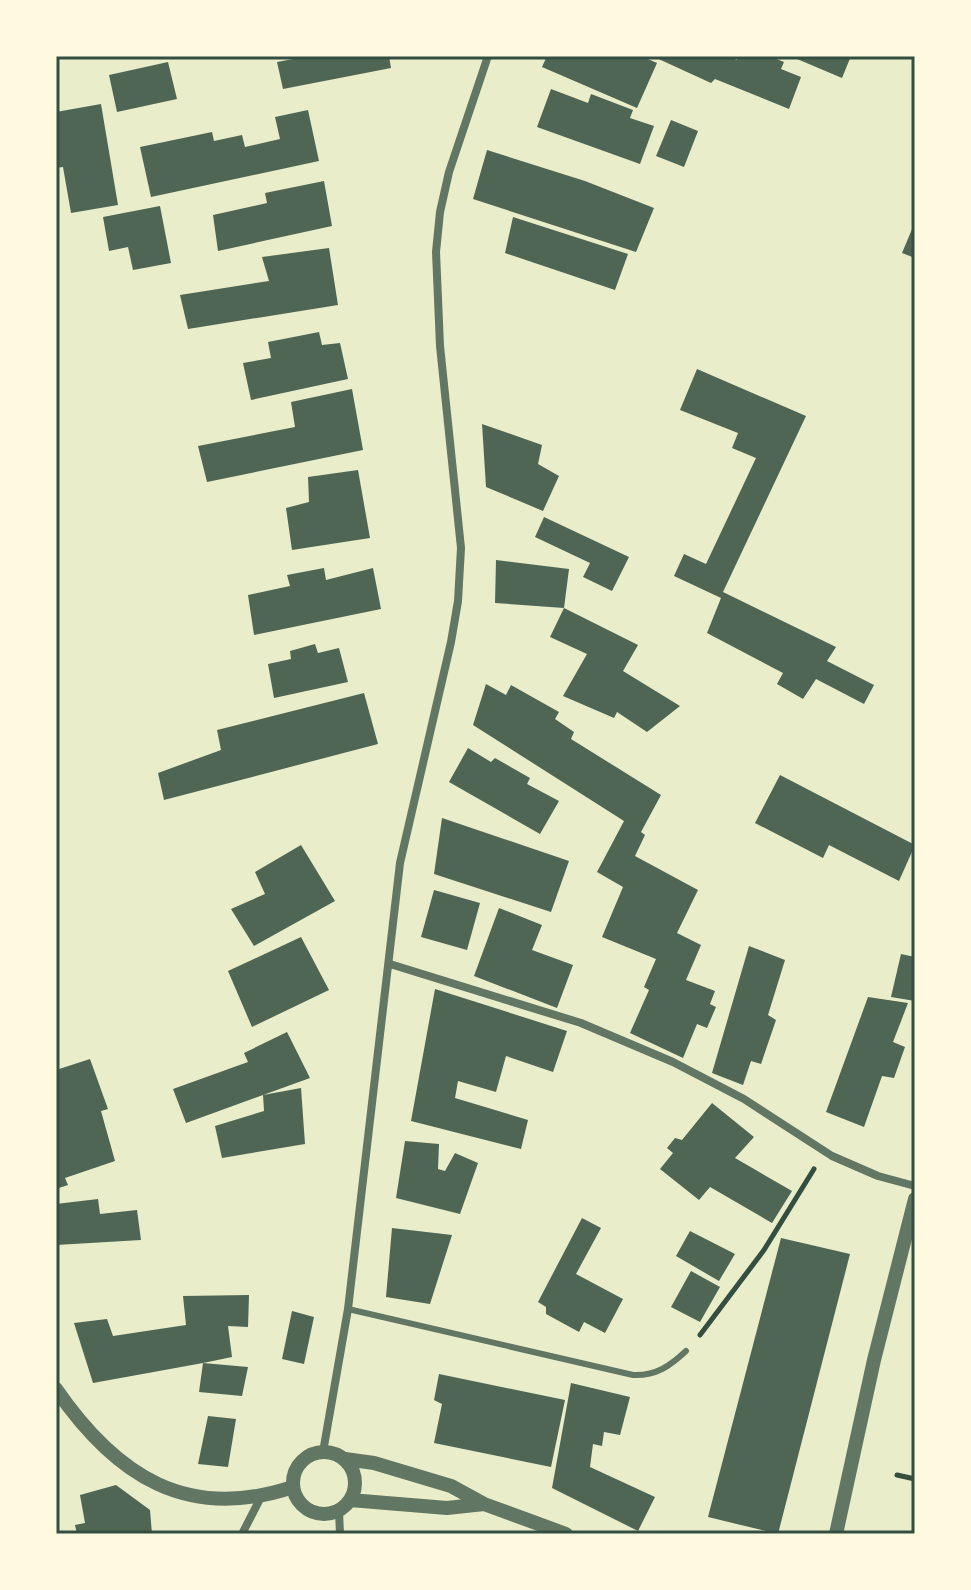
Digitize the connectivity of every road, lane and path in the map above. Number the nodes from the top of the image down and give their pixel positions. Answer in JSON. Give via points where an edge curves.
{"nodes":[{"id":1,"x":488,"y":56,"type":"edge"},
{"id":2,"x":390,"y":964,"type":"junction"},
{"id":3,"x":825,"y":1151,"type":"junction"},
{"id":4,"x":915,"y":1186,"type":"edge"},
{"id":5,"x":915,"y":1199,"type":"edge"},
{"id":6,"x":348,"y":1309,"type":"junction"},
{"id":7,"x":686,"y":1351,"type":"joint"},
{"id":8,"x":56,"y":1389,"type":"edge"},
{"id":9,"x":323,"y":1452,"type":"junction"},
{"id":10,"x":345,"y":1459,"type":"junction"},
{"id":11,"x":897,"y":1475,"type":"dead end"},
{"id":12,"x":915,"y":1479,"type":"edge"},
{"id":13,"x":293,"y":1487,"type":"junction"},
{"id":14,"x":261,"y":1497,"type":"junction"},
{"id":15,"x":350,"y":1500,"type":"junction"},
{"id":16,"x":484,"y":1504,"type":"junction"},
{"id":17,"x":339,"y":1511,"type":"junction"},
{"id":18,"x":242,"y":1534,"type":"edge"},
{"id":19,"x":340,"y":1534,"type":"edge"},
{"id":20,"x":566,"y":1534,"type":"edge"},
{"id":21,"x":836,"y":1534,"type":"edge"}],
"edges":[{"from":1,"to":2,"type":"street","via":[[440,212],[440,346],[461,548],[458,601],[400,863]]},
{"from":2,"to":3,"type":"street","via":[[581,1023],[673,1062]]},
{"from":2,"to":6,"type":"street"},
{"from":3,"to":4,"type":"street","via":[[866,1172]]},
{"from":3,"to":7,"type":"path","via":[[764,1250]]},
{"from":5,"to":21,"type":"street"},
{"from":6,"to":7,"type":"lane","via":[[633,1375],[653,1374]]},
{"from":6,"to":9,"type":"street"},
{"from":8,"to":14,"type":"street","via":[[97,1440],[142,1477],[212,1499]]},
{"from":9,"to":10,"type":"street"},
{"from":9,"to":13,"type":"street","via":[[300,1463]]},
{"from":10,"to":15,"type":"street","via":[[355,1479]]},
{"from":10,"to":16,"type":"street","via":[[451,1486]]},
{"from":11,"to":12,"type":"path"},
{"from":13,"to":14,"type":"street"},
{"from":13,"to":17,"type":"street","via":[[304,1507],[315,1513]]},
{"from":14,"to":18,"type":"street"},
{"from":15,"to":16,"type":"street","via":[[447,1508]]},
{"from":15,"to":17,"type":"street"},
{"from":16,"to":20,"type":"street"},
{"from":17,"to":19,"type":"street"}]}
